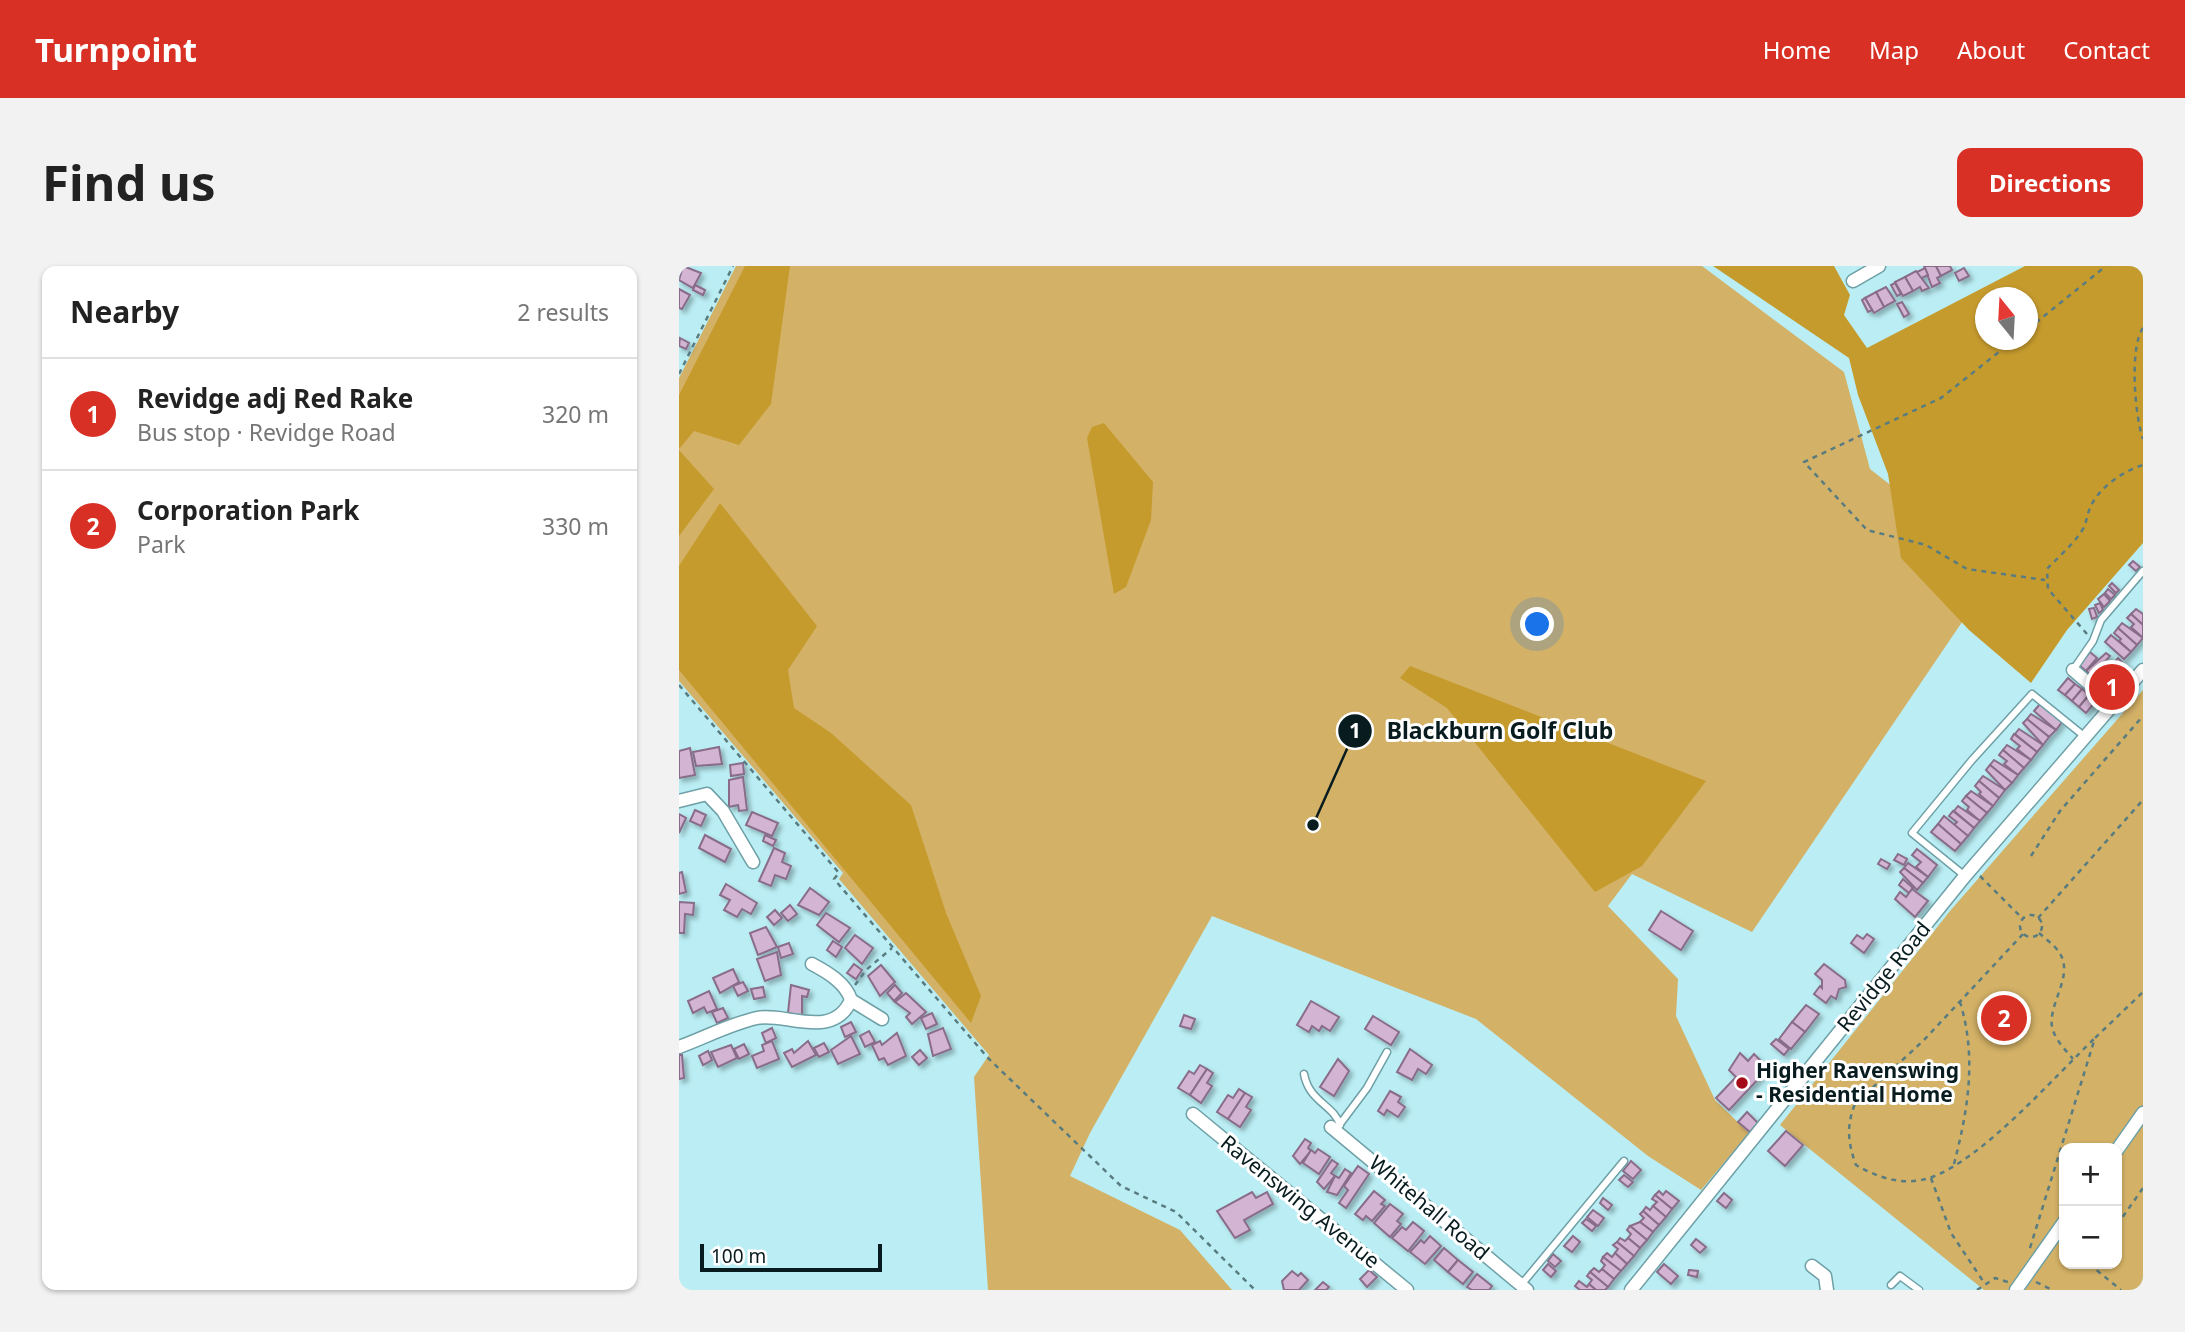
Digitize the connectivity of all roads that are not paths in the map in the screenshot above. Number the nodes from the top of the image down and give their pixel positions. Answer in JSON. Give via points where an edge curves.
{"nodes":[{"id":1,"x":1879,"y":266,"type":"edge"},
{"id":2,"x":1853,"y":281,"type":"dead end"},
{"id":3,"x":2143,"y":570,"type":"edge"},
{"id":4,"x":2073,"y":670,"type":"joint"},
{"id":5,"x":2143,"y":670,"type":"edge"},
{"id":6,"x":2113,"y":704,"type":"junction"},
{"id":7,"x":2084,"y":736,"type":"junction"},
{"id":8,"x":679,"y":801,"type":"edge"},
{"id":9,"x":753,"y":862,"type":"dead end"},
{"id":10,"x":1968,"y":872,"type":"junction"},
{"id":11,"x":812,"y":964,"type":"dead end"},
{"id":12,"x":850,"y":997,"type":"junction"},
{"id":13,"x":882,"y":1019,"type":"dead end"},
{"id":14,"x":679,"y":1047,"type":"edge"},
{"id":15,"x":1387,"y":1052,"type":"dead end"},
{"id":16,"x":1304,"y":1074,"type":"dead end"},
{"id":17,"x":1193,"y":1114,"type":"dead end"},
{"id":18,"x":2143,"y":1114,"type":"edge"},
{"id":19,"x":1337,"y":1128,"type":"junction"},
{"id":20,"x":2122,"y":1143,"type":"edge"},
{"id":21,"x":1624,"y":1161,"type":"dead end"},
{"id":22,"x":2059,"y":1229,"type":"edge"},
{"id":23,"x":1812,"y":1266,"type":"dead end"},
{"id":24,"x":1891,"y":1285,"type":"dead end"},
{"id":25,"x":2020,"y":1285,"type":"edge"},
{"id":26,"x":1524,"y":1288,"type":"edge"},
{"id":27,"x":1407,"y":1290,"type":"edge"},
{"id":28,"x":1631,"y":1290,"type":"edge"},
{"id":29,"x":1827,"y":1290,"type":"edge"},
{"id":30,"x":1919,"y":1290,"type":"edge"}],
"edges":[{"from":1,"to":2,"type":"street"},
{"from":3,"to":4,"type":"lane","via":[[2101,620]]},
{"from":4,"to":6,"type":"street"},
{"from":5,"to":6,"type":"street","name":"Revidge Road"},
{"from":6,"to":7,"type":"street","name":"Revidge Road"},
{"from":7,"to":10,"type":"street","name":"Revidge Road"},
{"from":7,"to":10,"type":"lane","via":[[2032,694],[1941,796],[1912,833]]},
{"from":8,"to":9,"type":"street","via":[[707,794],[723,811]]},
{"from":10,"to":28,"type":"street","name":"Revidge Road"},
{"from":11,"to":12,"type":"street","via":[[831,974]]},
{"from":12,"to":13,"type":"street"},
{"from":12,"to":14,"type":"street","via":[[848,1009],[820,1022],[759,1017]]},
{"from":15,"to":19,"type":"lane"},
{"from":16,"to":19,"type":"lane","via":[[1308,1089]]},
{"from":17,"to":27,"type":"street","name":"Ravenswing Avenue"},
{"from":18,"to":20,"type":"street"},
{"from":19,"to":26,"type":"street","name":"Whitehall Road"},
{"from":21,"to":26,"type":"lane"},
{"from":22,"to":25,"type":"street"},
{"from":23,"to":29,"type":"street","via":[[1825,1276]]},
{"from":24,"to":30,"type":"lane","via":[[1899,1276]]}]}
